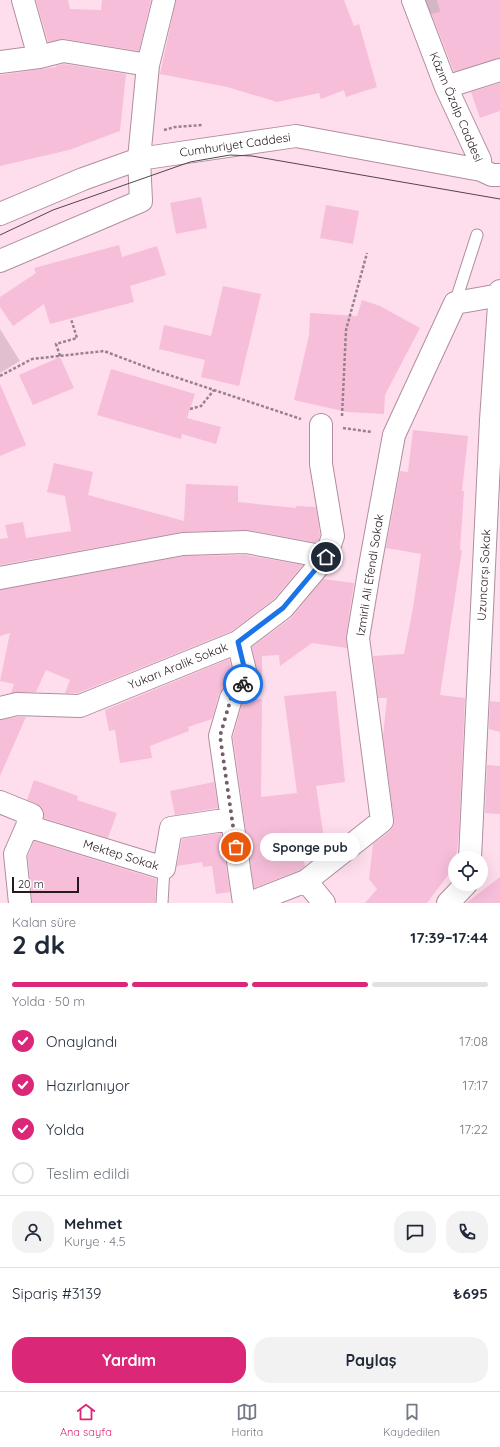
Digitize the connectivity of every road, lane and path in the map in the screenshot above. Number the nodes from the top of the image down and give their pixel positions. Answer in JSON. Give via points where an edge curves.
{"nodes":[{"id":1,"x":23,"y":0,"type":"edge"},
{"id":2,"x":164,"y":0,"type":"edge"},
{"id":3,"x":413,"y":0,"type":"edge"},
{"id":4,"x":39,"y":57,"type":"junction"},
{"id":5,"x":0,"y":62,"type":"edge"},
{"id":6,"x":148,"y":65,"type":"junction"},
{"id":7,"x":500,"y":70,"type":"edge"},
{"id":8,"x":446,"y":87,"type":"junction"},
{"id":9,"x":139,"y":159,"type":"junction"},
{"id":10,"x":491,"y":173,"type":"edge"},
{"id":11,"x":0,"y":214,"type":"edge"},
{"id":12,"x":477,"y":235,"type":"dead end"},
{"id":13,"x":367,"y":253,"type":"dead end"},
{"id":14,"x":0,"y":261,"type":"edge"},
{"id":15,"x":500,"y":292,"type":"edge"},
{"id":16,"x":500,"y":295,"type":"edge"},
{"id":17,"x":455,"y":303,"type":"junction"},
{"id":18,"x":71,"y":319,"type":"dead end"},
{"id":19,"x":60,"y":356,"type":"junction"},
{"id":20,"x":0,"y":376,"type":"edge"},
{"id":21,"x":214,"y":390,"type":"junction"},
{"id":22,"x":190,"y":409,"type":"dead end"},
{"id":23,"x":496,"y":421,"type":"edge"},
{"id":24,"x":331,"y":427,"type":"junction"},
{"id":25,"x":394,"y":435,"type":"junction"},
{"id":26,"x":326,"y":557,"type":"junction"},
{"id":27,"x":0,"y":578,"type":"edge"},
{"id":28,"x":238,"y":642,"type":"junction"},
{"id":29,"x":0,"y":708,"type":"edge"},
{"id":30,"x":0,"y":802,"type":"edge"},
{"id":31,"x":231,"y":819,"type":"junction"},
{"id":32,"x":26,"y":826,"type":"junction"},
{"id":33,"x":470,"y":851,"type":"edge"},
{"id":34,"x":8,"y":856,"type":"edge"},
{"id":35,"x":164,"y":868,"type":"junction"},
{"id":36,"x":306,"y":881,"type":"junction"},
{"id":37,"x":459,"y":891,"type":"edge"},
{"id":38,"x":20,"y":903,"type":"edge"},
{"id":39,"x":162,"y":903,"type":"edge"},
{"id":40,"x":244,"y":903,"type":"edge"},
{"id":41,"x":250,"y":903,"type":"edge"},
{"id":42,"x":324,"y":903,"type":"edge"},
{"id":43,"x":448,"y":903,"type":"edge"}],
"edges":[{"from":1,"to":4,"type":"street"},
{"from":2,"to":6,"type":"street"},
{"from":3,"to":8,"type":"street","name":"Kâzım Özalp Caddesi"},
{"from":4,"to":5,"type":"street"},
{"from":4,"to":6,"type":"street","via":[[62,51]]},
{"from":6,"to":9,"type":"street"},
{"from":7,"to":8,"type":"street"},
{"from":8,"to":10,"type":"street","name":"Kâzım Özalp Caddesi","via":[[480,160]]},
{"from":9,"to":10,"type":"street","name":"Cumhuriyet Caddesi","via":[[296,136]]},
{"from":9,"to":11,"type":"street","name":"Cumhuriyet Caddesi","via":[[83,179]]},
{"from":9,"to":14,"type":"street","via":[[141,201]]},
{"from":12,"to":17,"type":"lane"},
{"from":13,"to":24,"type":"path","via":[[346,330]]},
{"from":15,"to":16,"type":"street","name":"Uzuncarşı Sokak"},
{"from":16,"to":17,"type":"street"},
{"from":16,"to":23,"type":"street","name":"Uzuncarşı Sokak"},
{"from":17,"to":25,"type":"street","name":"Izmirli Ali Efendi Sokak"},
{"from":18,"to":19,"type":"path","via":[[77,338],[56,344]]},
{"from":19,"to":20,"type":"path","via":[[32,359]]},
{"from":19,"to":21,"type":"path","via":[[104,351]]},
{"from":21,"to":22,"type":"path","via":[[201,406]]},
{"from":21,"to":24,"type":"path"},
{"from":23,"to":33,"type":"street","name":"Uzuncarşı Sokak"},
{"from":24,"to":25,"type":"path"},
{"from":24,"to":26,"type":"street","via":[[321,464],[333,536]]},
{"from":25,"to":36,"type":"street","name":"Izmirli Ali Efendi Sokak","via":[[358,638],[382,821]]},
{"from":26,"to":27,"type":"street","via":[[246,542],[202,542]]},
{"from":26,"to":28,"type":"street","name":"Yukarı Aralik Sokak","via":[[283,608]]},
{"from":28,"to":29,"type":"street","name":"Yukarı Aralik Sokak","via":[[80,706],[17,704]]},
{"from":28,"to":31,"type":"street","via":[[247,679],[231,698],[220,736]]},
{"from":30,"to":32,"type":"street","via":[[32,815]]},
{"from":31,"to":35,"type":"street","name":"Mektep Sokak","via":[[171,828]]},
{"from":31,"to":40,"type":"street"},
{"from":32,"to":34,"type":"street"},
{"from":32,"to":35,"type":"street","name":"Mektep Sokak"},
{"from":34,"to":38,"type":"street"},
{"from":35,"to":39,"type":"lane"},
{"from":36,"to":41,"type":"street","name":"Izmirli Ali Efendi Sokak"},
{"from":36,"to":42,"type":"street"},
{"from":37,"to":43,"type":"street"}]}
